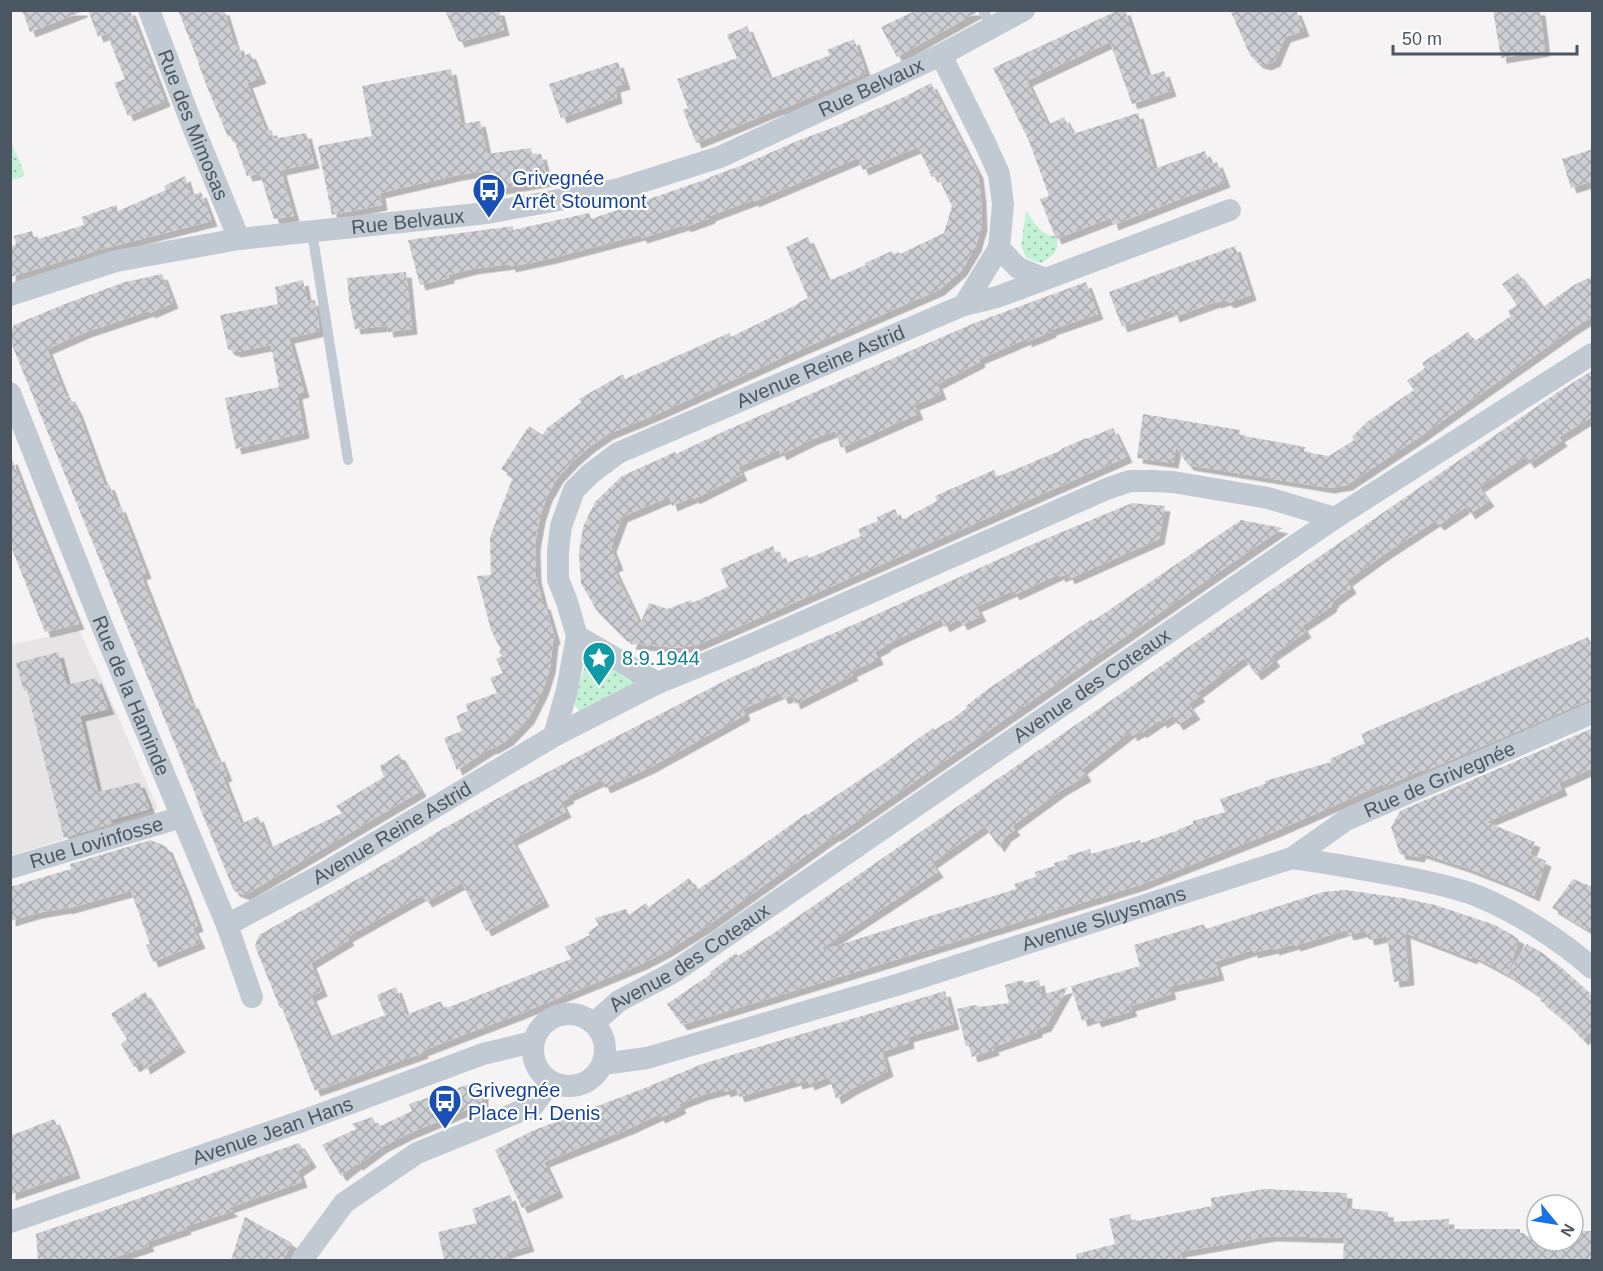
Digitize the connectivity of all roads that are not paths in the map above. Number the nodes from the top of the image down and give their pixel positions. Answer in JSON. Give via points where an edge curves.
{"nodes":[{"id":1,"x":149,"y":10,"type":"edge"},
{"id":2,"x":1024,"y":10,"type":"edge"},
{"id":3,"x":988,"y":19,"type":"edge"},
{"id":4,"x":941,"y":55,"type":"junction"},
{"id":5,"x":1230,"y":210,"type":"dead end"},
{"id":6,"x":312,"y":232,"type":"junction"},
{"id":7,"x":239,"y":239,"type":"junction"},
{"id":8,"x":999,"y":248,"type":"junction"},
{"id":9,"x":1045,"y":279,"type":"junction"},
{"id":10,"x":10,"y":295,"type":"edge"},
{"id":11,"x":964,"y":305,"type":"junction"},
{"id":12,"x":1593,"y":354,"type":"edge"},
{"id":13,"x":10,"y":393,"type":"edge"},
{"id":14,"x":348,"y":460,"type":"dead end"},
{"id":15,"x":1335,"y":518,"type":"junction"},
{"id":16,"x":577,"y":636,"type":"junction"},
{"id":17,"x":658,"y":683,"type":"junction"},
{"id":18,"x":1593,"y":713,"type":"edge"},
{"id":19,"x":554,"y":736,"type":"junction"},
{"id":20,"x":182,"y":817,"type":"junction"},
{"id":21,"x":1292,"y":858,"type":"junction"},
{"id":22,"x":10,"y":868,"type":"edge"},
{"id":23,"x":227,"y":925,"type":"junction"},
{"id":24,"x":1593,"y":968,"type":"edge"},
{"id":25,"x":252,"y":997,"type":"dead end"},
{"id":26,"x":594,"y":1023,"type":"junction"},
{"id":27,"x":533,"y":1042,"type":"junction"},
{"id":28,"x":603,"y":1064,"type":"junction"},
{"id":29,"x":551,"y":1082,"type":"junction"},
{"id":30,"x":10,"y":1222,"type":"edge"},
{"id":31,"x":302,"y":1260,"type":"edge"}],
"edges":[{"from":1,"to":7,"type":"street","name":"Rue des Mimosas"},
{"from":2,"to":3,"type":"street","name":"Rue Belvaux"},
{"from":3,"to":4,"type":"street","name":"Rue Belvaux"},
{"from":4,"to":6,"type":"street","name":"Rue Belvaux","via":[[720,157],[619,189],[487,213]]},
{"from":4,"to":8,"type":"street","via":[[999,174],[1003,204]]},
{"from":5,"to":9,"type":"street","name":"Avenue Reine Astrid"},
{"from":6,"to":7,"type":"street","name":"Rue Belvaux"},
{"from":6,"to":14,"type":"lane"},
{"from":7,"to":10,"type":"street","name":"Rue Belvaux","via":[[116,261]]},
{"from":8,"to":9,"type":"street","via":[[1018,268]]},
{"from":8,"to":11,"type":"street"},
{"from":9,"to":11,"type":"street","name":"Avenue Reine Astrid"},
{"from":11,"to":16,"type":"street","name":"Avenue Reine Astrid","via":[[618,453],[590,474],[574,490],[561,526],[558,551],[558,579]]},
{"from":12,"to":15,"type":"street","name":"Avenue des Coteaux"},
{"from":13,"to":20,"type":"street","name":"Rue de la Haminde"},
{"from":15,"to":17,"type":"street","name":"Avenue Reine Astrid","via":[[1268,498],[1173,482],[1130,481]]},
{"from":15,"to":26,"type":"street","name":"Avenue des Coteaux","via":[[674,972],[619,1001]]},
{"from":16,"to":17,"type":"street"},
{"from":16,"to":19,"type":"street","name":"Avenue Reine Astrid"},
{"from":17,"to":19,"type":"street","name":"Avenue Reine Astrid"},
{"from":18,"to":21,"type":"street","name":"Rue de Grivegnée","via":[[1346,820]]},
{"from":19,"to":23,"type":"street","name":"Avenue Reine Astrid","via":[[323,873]]},
{"from":20,"to":22,"type":"street","name":"Rue Lovinfosse"},
{"from":20,"to":23,"type":"street","name":"Rue de la Haminde"},
{"from":21,"to":24,"type":"street","name":"Avenue Sluysmans","via":[[1446,886],[1481,898],[1571,949]]},
{"from":21,"to":28,"type":"street","name":"Avenue Sluysmans","via":[[900,984],[647,1058]]},
{"from":23,"to":25,"type":"street","name":"Rue de la Haminde"},
{"from":26,"to":27,"type":"street","via":[[579,1015],[562,1014],[543,1024]]},
{"from":26,"to":28,"type":"street","via":[[602,1033],[606,1050]]},
{"from":27,"to":29,"type":"street","via":[[533,1057],[539,1071]]},
{"from":27,"to":30,"type":"street","name":"Avenue Jean Hans","via":[[483,1054]]},
{"from":28,"to":29,"type":"street","via":[[590,1079],[571,1086]]},
{"from":29,"to":31,"type":"street","via":[[533,1106],[417,1152],[344,1203]]}]}
